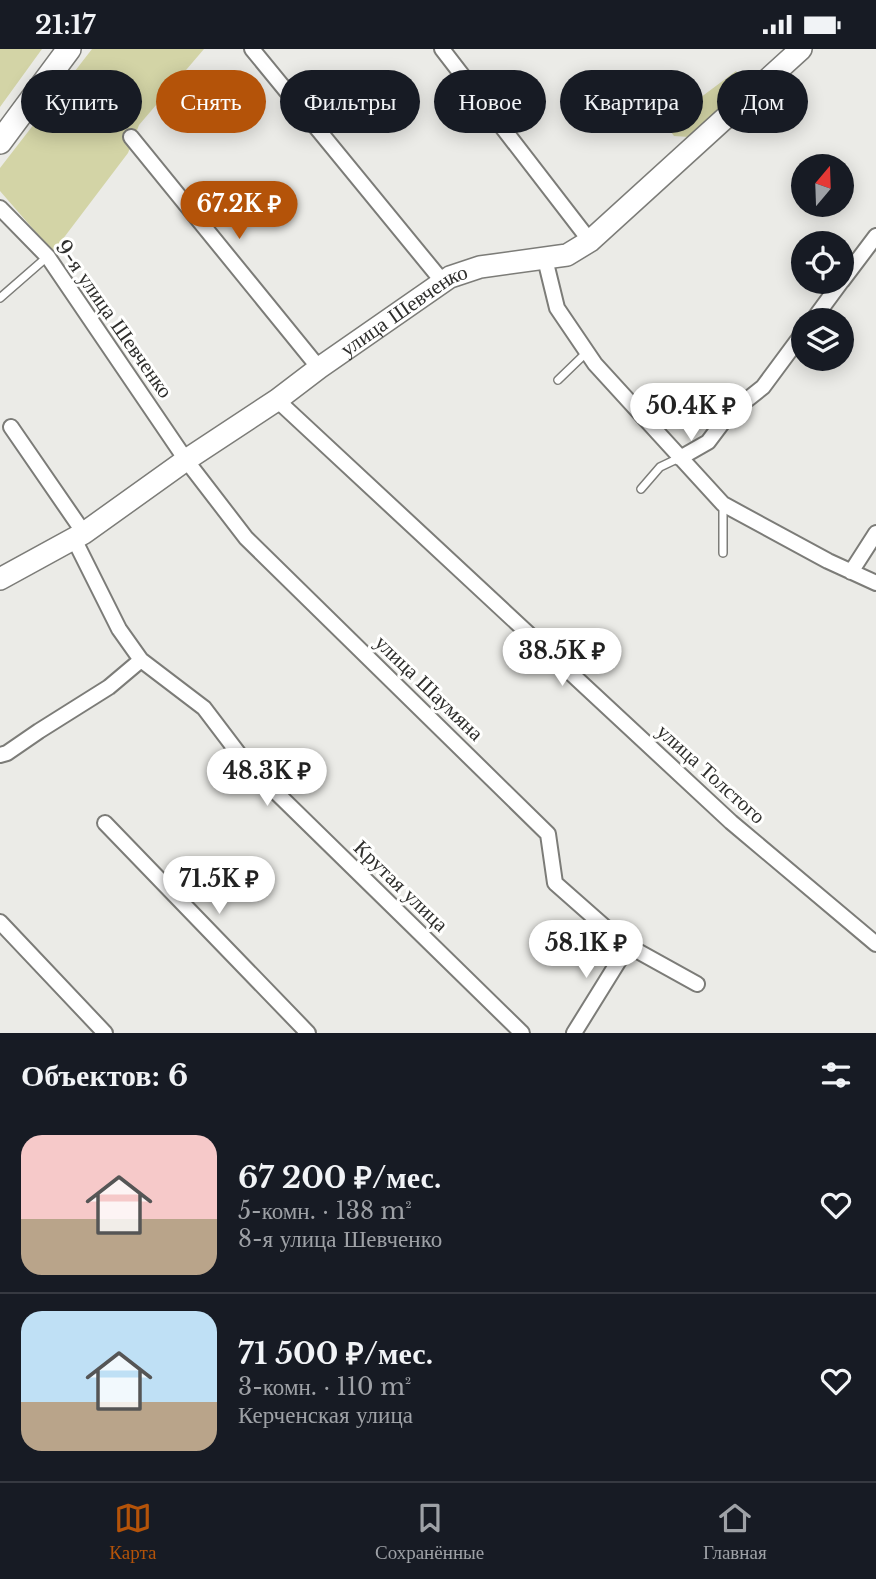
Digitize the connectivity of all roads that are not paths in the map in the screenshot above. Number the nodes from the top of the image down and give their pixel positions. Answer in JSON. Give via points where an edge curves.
{"nodes":[{"id":1,"x":69,"y":49,"type":"edge"},
{"id":2,"x":251,"y":49,"type":"edge"},
{"id":3,"x":442,"y":49,"type":"edge"},
{"id":4,"x":801,"y":49,"type":"edge"},
{"id":5,"x":131,"y":137,"type":"dead end"},
{"id":6,"x":0,"y":142,"type":"edge"},
{"id":7,"x":0,"y":208,"type":"edge"},
{"id":8,"x":876,"y":236,"type":"edge"},
{"id":9,"x":590,"y":241,"type":"junction"},
{"id":10,"x":48,"y":257,"type":"junction"},
{"id":11,"x":545,"y":259,"type":"junction"},
{"id":12,"x":854,"y":265,"type":"edge"},
{"id":13,"x":443,"y":282,"type":"junction"},
{"id":14,"x":0,"y":297,"type":"edge"},
{"id":15,"x":791,"y":349,"type":"edge"},
{"id":16,"x":587,"y":352,"type":"junction"},
{"id":17,"x":319,"y":368,"type":"junction"},
{"id":18,"x":558,"y":380,"type":"dead end"},
{"id":19,"x":278,"y":400,"type":"junction"},
{"id":20,"x":11,"y":427,"type":"dead end"},
{"id":21,"x":680,"y":458,"type":"junction"},
{"id":22,"x":186,"y":460,"type":"junction"},
{"id":23,"x":641,"y":489,"type":"dead end"},
{"id":24,"x":723,"y":504,"type":"junction"},
{"id":25,"x":876,"y":533,"type":"edge"},
{"id":26,"x":79,"y":536,"type":"junction"},
{"id":27,"x":723,"y":553,"type":"dead end"},
{"id":28,"x":851,"y":572,"type":"junction"},
{"id":29,"x":0,"y":579,"type":"edge"},
{"id":30,"x":876,"y":583,"type":"edge"},
{"id":31,"x":141,"y":660,"type":"junction"},
{"id":32,"x":0,"y":755,"type":"edge"},
{"id":33,"x":105,"y":823,"type":"dead end"},
{"id":34,"x":0,"y":922,"type":"edge"},
{"id":35,"x":876,"y":944,"type":"edge"},
{"id":36,"x":628,"y":946,"type":"junction"},
{"id":37,"x":697,"y":984,"type":"dead end"},
{"id":38,"x":105,"y":1033,"type":"edge"},
{"id":39,"x":309,"y":1033,"type":"edge"},
{"id":40,"x":522,"y":1033,"type":"edge"},
{"id":41,"x":574,"y":1033,"type":"edge"}],
"edges":[{"from":1,"to":6,"type":"main road"},
{"from":2,"to":13,"type":"street"},
{"from":3,"to":9,"type":"street"},
{"from":4,"to":9,"type":"main road","name":"улица Шевченко"},
{"from":5,"to":17,"type":"street"},
{"from":7,"to":10,"type":"street","name":"9-я улица Шевченко"},
{"from":8,"to":12,"type":"street"},
{"from":9,"to":11,"type":"main road","name":"улица Шевченко","via":[[567,255]]},
{"from":10,"to":14,"type":"lane"},
{"from":10,"to":22,"type":"street","name":"9-я улица Шевченко"},
{"from":11,"to":13,"type":"main road","name":"улица Шевченко","via":[[480,267]]},
{"from":11,"to":16,"type":"street","via":[[556,308]]},
{"from":13,"to":17,"type":"main road","name":"улица Шевченко"},
{"from":15,"to":21,"type":"street","via":[[763,387],[729,414],[708,442]]},
{"from":16,"to":18,"type":"lane"},
{"from":16,"to":21,"type":"street"},
{"from":17,"to":19,"type":"main road","name":"улица Шевченко"},
{"from":19,"to":22,"type":"main road","name":"улица Шевченко"},
{"from":19,"to":35,"type":"street","name":"улица Толстого","via":[[731,822]]},
{"from":20,"to":26,"type":"street","name":"Крутая улица"},
{"from":21,"to":23,"type":"lane","via":[[660,467]]},
{"from":21,"to":24,"type":"street"},
{"from":22,"to":26,"type":"main road","name":"улица Шевченко"},
{"from":22,"to":36,"type":"street","name":"улица Шаумяна","via":[[246,538],[548,834],[555,883]]},
{"from":24,"to":27,"type":"lane"},
{"from":24,"to":28,"type":"street"},
{"from":25,"to":28,"type":"street"},
{"from":26,"to":29,"type":"main road","name":"улица Шевченко"},
{"from":26,"to":31,"type":"street","name":"Крутая улица","via":[[119,629]]},
{"from":28,"to":30,"type":"street"},
{"from":31,"to":32,"type":"street","via":[[109,687]]},
{"from":31,"to":40,"type":"street","name":"Крутая улица","via":[[204,708],[245,762]]},
{"from":33,"to":39,"type":"street"},
{"from":34,"to":38,"type":"street"},
{"from":36,"to":37,"type":"street","name":"улица Шаумяна"},
{"from":36,"to":41,"type":"street"}]}
